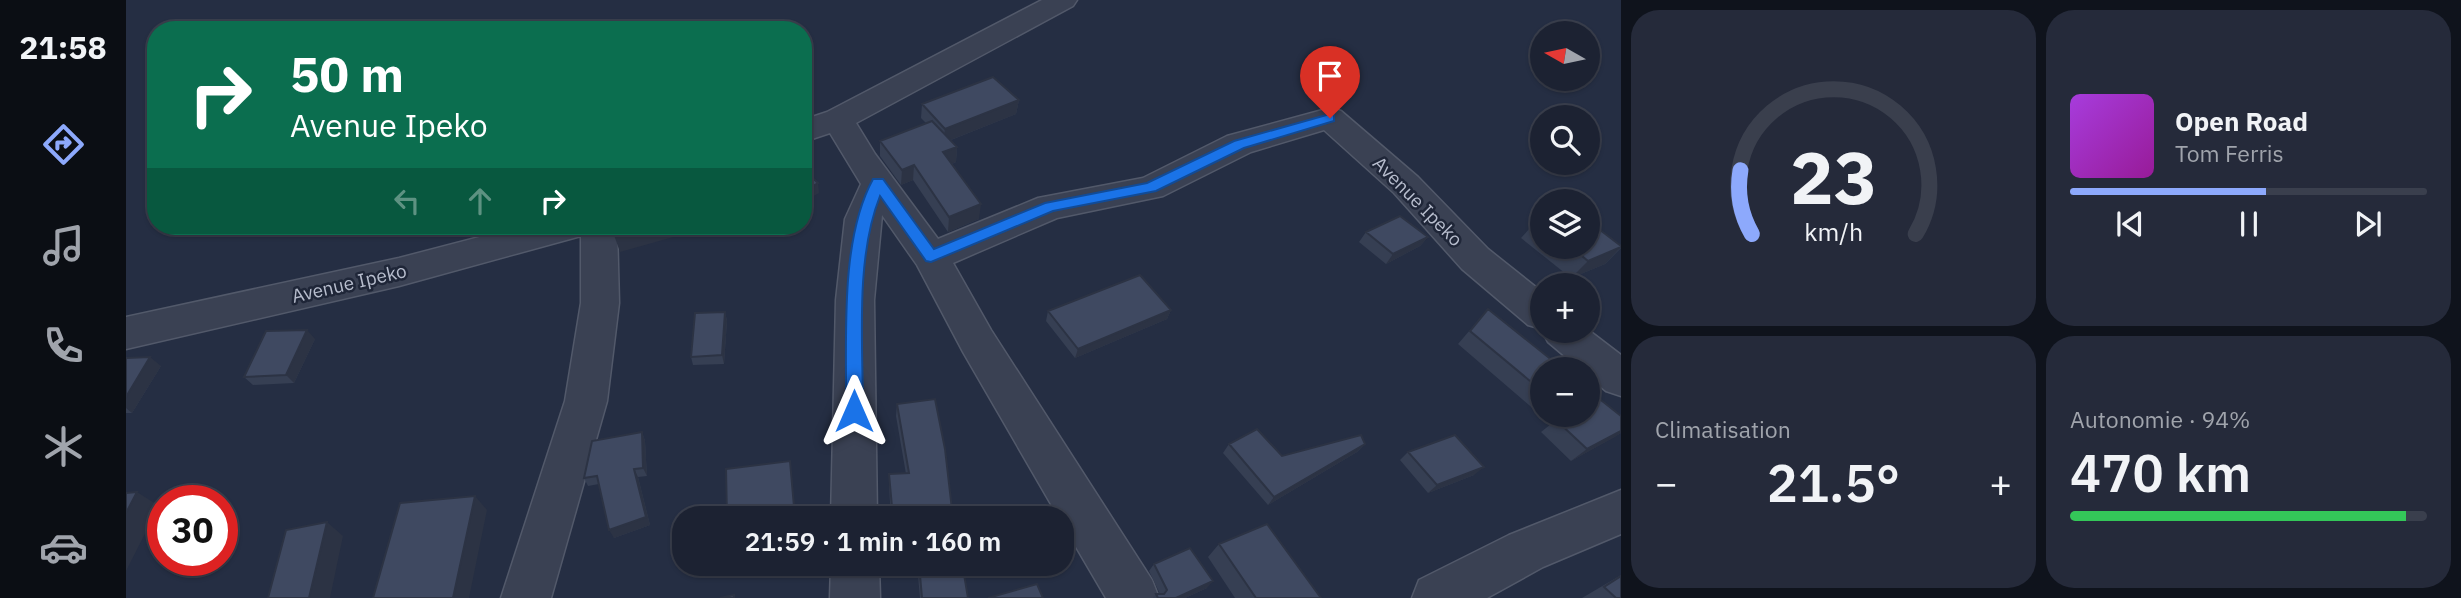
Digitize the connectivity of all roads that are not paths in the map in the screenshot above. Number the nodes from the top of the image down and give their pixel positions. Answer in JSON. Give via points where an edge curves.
{"nodes":[{"id":1,"x":1063,"y":0,"type":"edge"},
{"id":2,"x":821,"y":126,"type":"edge"},
{"id":3,"x":878,"y":183,"type":"junction"},
{"id":4,"x":537,"y":235,"type":"edge"},
{"id":5,"x":599,"y":235,"type":"edge"},
{"id":6,"x":931,"y":257,"type":"junction"},
{"id":7,"x":1530,"y":304,"type":"edge"},
{"id":8,"x":126,"y":333,"type":"edge"},
{"id":9,"x":1577,"y":343,"type":"edge"},
{"id":10,"x":1621,"y":379,"type":"edge"},
{"id":11,"x":854,"y":506,"type":"edge"},
{"id":12,"x":1621,"y":512,"type":"edge"},
{"id":13,"x":855,"y":576,"type":"edge"},
{"id":14,"x":526,"y":598,"type":"edge"},
{"id":15,"x":855,"y":598,"type":"edge"},
{"id":16,"x":1134,"y":598,"type":"edge"},
{"id":17,"x":1437,"y":598,"type":"edge"}],
"edges":[{"from":1,"to":2,"type":"street"},
{"from":2,"to":3,"type":"street"},
{"from":3,"to":6,"type":"street"},
{"from":3,"to":11,"type":"street","via":[[863,219],[855,300]]},
{"from":4,"to":8,"type":"street","name":"Avenue Ipeko","via":[[399,272]]},
{"from":5,"to":14,"type":"street","via":[[600,303],[586,401]]},
{"from":6,"to":7,"type":"street","name":"Avenue Ipeko","via":[[1050,207],[1151,188],[1239,144],[1330,118],[1406,185],[1475,259]]},
{"from":6,"to":16,"type":"street"},
{"from":9,"to":10,"type":"street"},
{"from":12,"to":17,"type":"street","via":[[1526,551]]},
{"from":13,"to":15,"type":"street"}]}
